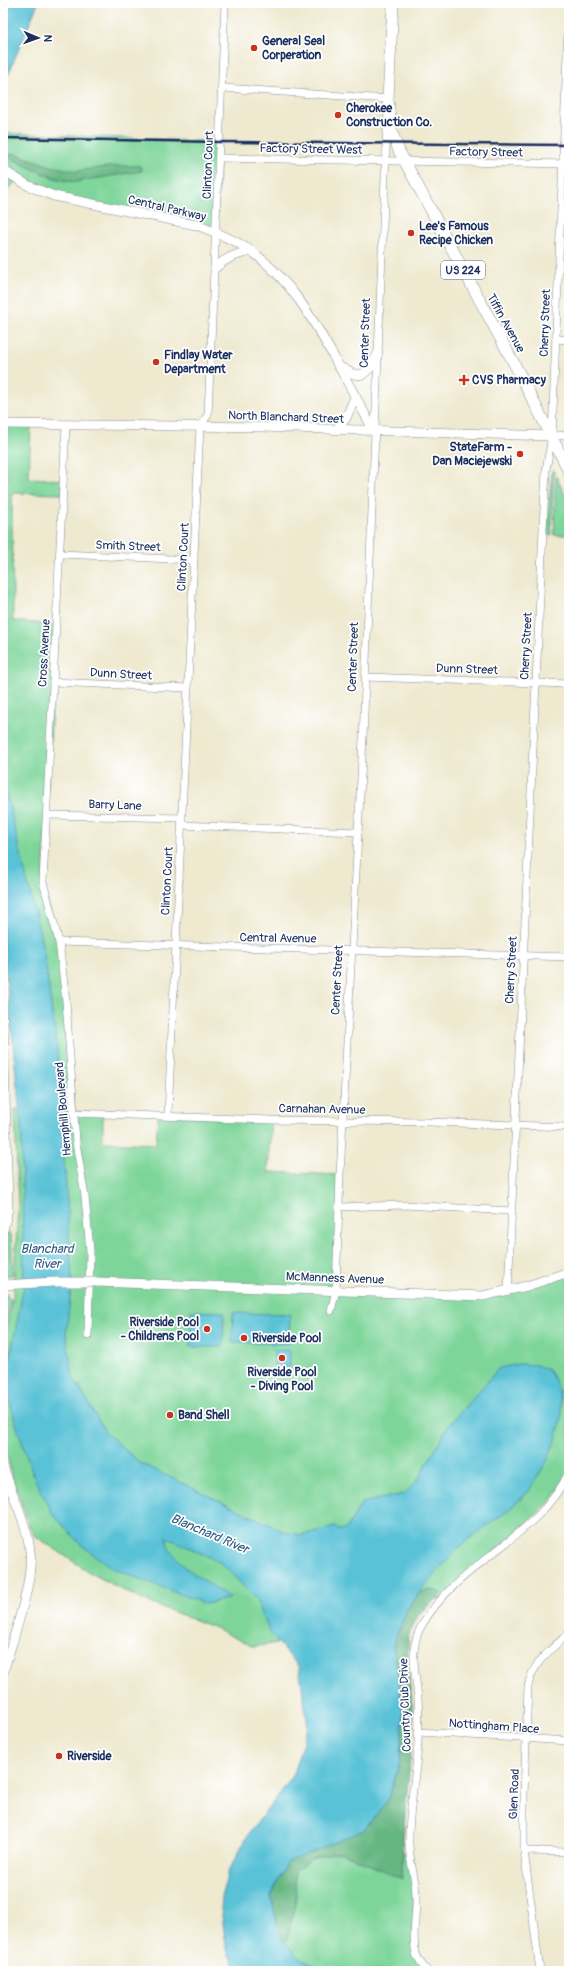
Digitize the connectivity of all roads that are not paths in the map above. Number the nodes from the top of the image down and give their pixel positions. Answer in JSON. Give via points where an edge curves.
{"nodes":[{"id":1,"x":225,"y":3,"type":"edge"},
{"id":2,"x":393,"y":3,"type":"edge"},
{"id":3,"x":569,"y":4,"type":"edge"},
{"id":4,"x":222,"y":88,"type":"junction"},
{"id":5,"x":388,"y":100,"type":"junction"},
{"id":6,"x":219,"y":158,"type":"junction"},
{"id":7,"x":385,"y":161,"type":"junction"},
{"id":8,"x":403,"y":162,"type":"junction"},
{"id":9,"x":566,"y":164,"type":"edge"},
{"id":10,"x":3,"y":170,"type":"edge"},
{"id":11,"x":216,"y":232,"type":"junction"},
{"id":12,"x":251,"y":251,"type":"junction"},
{"id":13,"x":215,"y":268,"type":"junction"},
{"id":14,"x":556,"y":339,"type":"junction"},
{"id":15,"x":569,"y":340,"type":"edge"},
{"id":16,"x":378,"y":353,"type":"junction"},
{"id":17,"x":338,"y":366,"type":"junction"},
{"id":18,"x":356,"y":397,"type":"junction"},
{"id":19,"x":3,"y":424,"type":"edge"},
{"id":20,"x":66,"y":426,"type":"junction"},
{"id":21,"x":200,"y":426,"type":"junction"},
{"id":22,"x":336,"y":430,"type":"junction"},
{"id":23,"x":374,"y":431,"type":"junction"},
{"id":24,"x":569,"y":435,"type":"edge"},
{"id":25,"x":552,"y":436,"type":"junction"},
{"id":26,"x":569,"y":471,"type":"edge"},
{"id":27,"x":61,"y":554,"type":"junction"},
{"id":28,"x":194,"y":560,"type":"junction"},
{"id":29,"x":365,"y":677,"type":"junction"},
{"id":30,"x":53,"y":682,"type":"junction"},
{"id":31,"x":536,"y":683,"type":"junction"},
{"id":32,"x":569,"y":684,"type":"edge"},
{"id":33,"x":188,"y":688,"type":"junction"},
{"id":34,"x":48,"y":815,"type":"junction"},
{"id":35,"x":182,"y":822,"type":"junction"},
{"id":36,"x":358,"y":832,"type":"junction"},
{"id":37,"x":43,"y":882,"type":"joint"},
{"id":38,"x":59,"y":942,"type":"junction"},
{"id":39,"x":175,"y":947,"type":"junction"},
{"id":40,"x":352,"y":951,"type":"junction"},
{"id":41,"x":523,"y":956,"type":"junction"},
{"id":42,"x":569,"y":957,"type":"edge"},
{"id":43,"x":3,"y":1019,"type":"edge"},
{"id":44,"x":74,"y":1113,"type":"junction"},
{"id":45,"x":168,"y":1115,"type":"junction"},
{"id":46,"x":343,"y":1121,"type":"junction"},
{"id":47,"x":515,"y":1124,"type":"junction"},
{"id":48,"x":569,"y":1127,"type":"edge"},
{"id":49,"x":5,"y":1137,"type":"edge"},
{"id":50,"x":339,"y":1207,"type":"junction"},
{"id":51,"x":512,"y":1211,"type":"junction"},
{"id":52,"x":3,"y":1230,"type":"edge"},
{"id":53,"x":569,"y":1272,"type":"edge"},
{"id":54,"x":3,"y":1285,"type":"edge"},
{"id":55,"x":336,"y":1290,"type":"junction"},
{"id":56,"x":508,"y":1291,"type":"junction"},
{"id":57,"x":331,"y":1311,"type":"dead end"},
{"id":58,"x":88,"y":1336,"type":"dead end"},
{"id":59,"x":3,"y":1466,"type":"edge"},
{"id":60,"x":569,"y":1472,"type":"edge"},
{"id":61,"x":569,"y":1633,"type":"edge"},
{"id":62,"x":3,"y":1673,"type":"edge"},
{"id":63,"x":418,"y":1732,"type":"junction"},
{"id":64,"x":526,"y":1739,"type":"junction"},
{"id":65,"x":569,"y":1742,"type":"edge"},
{"id":66,"x":524,"y":1851,"type":"junction"},
{"id":67,"x":569,"y":1852,"type":"edge"},
{"id":68,"x":428,"y":1971,"type":"edge"},
{"id":69,"x":540,"y":1971,"type":"edge"}],
"edges":[{"from":1,"to":4,"type":"street","name":"Clinton Court"},
{"from":2,"to":5,"type":"highway","name":"Center Street","number":"US 224"},
{"from":3,"to":9,"type":"street","name":"Cherry Street"},
{"from":4,"to":5,"type":"street"},
{"from":4,"to":6,"type":"street","name":"Clinton Court"},
{"from":5,"to":7,"type":"street","name":"Center Street"},
{"from":5,"to":8,"type":"highway","name":"Tiffin Avenue","number":"US 224","via":[[391,130]]},
{"from":6,"to":7,"type":"street","name":"Factory Street West"},
{"from":6,"to":11,"type":"street","name":"Clinton Court"},
{"from":7,"to":8,"type":"street","name":"Factory Street West"},
{"from":7,"to":16,"type":"street","name":"Center Street"},
{"from":8,"to":9,"type":"street","name":"Factory Street"},
{"from":8,"to":25,"type":"highway","name":"Tiffin Avenue","number":"US 224"},
{"from":9,"to":14,"type":"street","name":"Cherry Street"},
{"from":10,"to":11,"type":"main road","name":"Central Parkway","via":[[54,196],[174,219]]},
{"from":11,"to":12,"type":"main road","name":"Central Parkway"},
{"from":11,"to":13,"type":"street","name":"Clinton Court"},
{"from":12,"to":13,"type":"main road","via":[[236,254]]},
{"from":12,"to":17,"type":"main road","name":"Central Parkway","via":[[283,279],[298,297]]},
{"from":13,"to":21,"type":"street","name":"Clinton Court","via":[[208,415]]},
{"from":14,"to":15,"type":"street"},
{"from":14,"to":25,"type":"street","name":"Cherry Street"},
{"from":16,"to":17,"type":"main road","via":[[370,368],[362,375],[353,374]]},
{"from":16,"to":23,"type":"street","name":"Center Street"},
{"from":17,"to":18,"type":"main road","name":"Central Parkway"},
{"from":18,"to":22,"type":"main road","via":[[346,418]]},
{"from":18,"to":23,"type":"main road","name":"Central Parkway"},
{"from":19,"to":20,"type":"main road","name":"North Blanchard Street"},
{"from":20,"to":21,"type":"main road","name":"North Blanchard Street"},
{"from":20,"to":27,"type":"street","name":"Cross Avenue"},
{"from":21,"to":22,"type":"main road","name":"North Blanchard Street"},
{"from":21,"to":28,"type":"street","name":"Clinton Court"},
{"from":22,"to":23,"type":"main road","name":"North Blanchard Street"},
{"from":23,"to":25,"type":"main road","name":"North Blanchard Street"},
{"from":23,"to":29,"type":"street","name":"Center Street"},
{"from":24,"to":25,"type":"street","name":"North Blanchard Street"},
{"from":25,"to":26,"type":"highway","name":"Tiffin Avenue","number":"US 224"},
{"from":25,"to":31,"type":"street","name":"Cherry Street","via":[[546,470]]},
{"from":27,"to":28,"type":"street","name":"Smith Street"},
{"from":27,"to":30,"type":"street","name":"Cross Avenue"},
{"from":28,"to":33,"type":"street","name":"Clinton Court"},
{"from":29,"to":31,"type":"street","name":"Dunn Street"},
{"from":29,"to":36,"type":"street","name":"Center Street"},
{"from":30,"to":33,"type":"street","name":"Dunn Street"},
{"from":30,"to":34,"type":"street","name":"Cross Avenue"},
{"from":31,"to":32,"type":"street","name":"Dunn Street"},
{"from":31,"to":41,"type":"street","name":"Cherry Street"},
{"from":33,"to":35,"type":"street","name":"Clinton Court"},
{"from":34,"to":35,"type":"street","name":"Barry Lane"},
{"from":34,"to":37,"type":"street","name":"Cross Avenue"},
{"from":35,"to":36,"type":"street","name":"Barry Lane"},
{"from":35,"to":39,"type":"street","name":"Clinton Court"},
{"from":36,"to":40,"type":"street","name":"Center Street"},
{"from":37,"to":38,"type":"street","name":"Hemphill Boulevard"},
{"from":38,"to":39,"type":"street","name":"Central Avenue"},
{"from":38,"to":44,"type":"street","name":"Hemphill Boulevard"},
{"from":39,"to":40,"type":"street","name":"Central Avenue"},
{"from":39,"to":45,"type":"street","name":"Clinton Court"},
{"from":40,"to":41,"type":"street","name":"Central Avenue"},
{"from":40,"to":46,"type":"street","name":"Center Street"},
{"from":41,"to":42,"type":"street","name":"Central Avenue"},
{"from":41,"to":47,"type":"street","name":"Cherry Street"},
{"from":43,"to":49,"type":"main road"},
{"from":44,"to":45,"type":"street","name":"Carnahan Avenue"},
{"from":44,"to":58,"type":"street","name":"Hemphill Boulevard","via":[[90,1251]]},
{"from":45,"to":46,"type":"street","name":"Carnahan Avenue"},
{"from":46,"to":47,"type":"street","name":"Carnahan Avenue"},
{"from":46,"to":50,"type":"street","name":"Center Street"},
{"from":47,"to":48,"type":"street","name":"Carnahan Avenue"},
{"from":47,"to":51,"type":"street","name":"Cherry Street"},
{"from":49,"to":52,"type":"main road","via":[[8,1209]]},
{"from":50,"to":51,"type":"street","via":[[404,1205]]},
{"from":50,"to":55,"type":"street","name":"Center Street"},
{"from":51,"to":56,"type":"street","name":"Cherry Street"},
{"from":53,"to":56,"type":"main road","name":"McManness Avenue"},
{"from":54,"to":55,"type":"main road","name":"McManness Avenue","bridge":true,"via":[[97,1282]]},
{"from":55,"to":56,"type":"main road","name":"McManness Avenue","via":[[483,1296]]},
{"from":55,"to":57,"type":"street","name":"Center Street"},
{"from":59,"to":62,"type":"main road","via":[[28,1540],[30,1563]]},
{"from":60,"to":63,"type":"street","name":"Country Club Drive","via":[[552,1500],[533,1522],[463,1575],[422,1624],[416,1638],[413,1660],[418,1699]]},
{"from":61,"to":64,"type":"street","name":"Glen Road","via":[[538,1661],[531,1676],[528,1687]]},
{"from":63,"to":64,"type":"street","name":"Nottingham Place"},
{"from":63,"to":68,"type":"street","name":"Country Club Drive","via":[[409,1842],[416,1895],[415,1948],[419,1960]]},
{"from":64,"to":65,"type":"street","name":"Nottingham Place"},
{"from":64,"to":66,"type":"street","name":"Glen Road"},
{"from":66,"to":67,"type":"street"},
{"from":66,"to":69,"type":"street","name":"Glen Road"}]}
